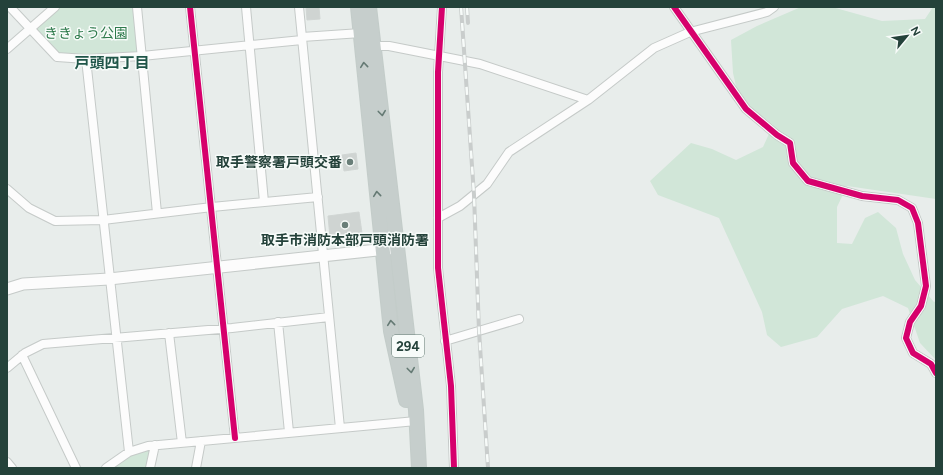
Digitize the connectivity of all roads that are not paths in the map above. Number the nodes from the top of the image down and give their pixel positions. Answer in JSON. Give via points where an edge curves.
{"nodes":[{"id":1,"x":10,"y":7,"type":"edge"},
{"id":2,"x":56,"y":7,"type":"edge"},
{"id":3,"x":137,"y":7,"type":"edge"},
{"id":4,"x":190,"y":7,"type":"edge"},
{"id":5,"x":246,"y":7,"type":"edge"},
{"id":6,"x":299,"y":7,"type":"edge"},
{"id":7,"x":358,"y":7,"type":"edge"},
{"id":8,"x":369,"y":7,"type":"edge"},
{"id":9,"x":442,"y":7,"type":"edge"},
{"id":10,"x":674,"y":7,"type":"edge"},
{"id":11,"x":774,"y":7,"type":"edge"},
{"id":12,"x":30,"y":29,"type":"junction"},
{"id":13,"x":690,"y":32,"type":"junction"},
{"id":14,"x":361,"y":33,"type":"junction"},
{"id":15,"x":302,"y":38,"type":"junction"},
{"id":16,"x":250,"y":44,"type":"junction"},
{"id":17,"x":374,"y":46,"type":"junction"},
{"id":18,"x":7,"y":49,"type":"edge"},
{"id":19,"x":194,"y":50,"type":"junction"},
{"id":20,"x":439,"y":55,"type":"junction"},
{"id":21,"x":142,"y":56,"type":"junction"},
{"id":22,"x":86,"y":60,"type":"junction"},
{"id":23,"x":588,"y":100,"type":"junction"},
{"id":24,"x":7,"y":189,"type":"edge"},
{"id":25,"x":318,"y":197,"type":"junction"},
{"id":26,"x":264,"y":202,"type":"junction"},
{"id":27,"x":212,"y":207,"type":"junction"},
{"id":28,"x":157,"y":214,"type":"junction"},
{"id":29,"x":438,"y":218,"type":"junction"},
{"id":30,"x":103,"y":220,"type":"junction"},
{"id":31,"x":389,"y":249,"type":"junction"},
{"id":32,"x":324,"y":256,"type":"junction"},
{"id":33,"x":218,"y":267,"type":"junction"},
{"id":34,"x":109,"y":279,"type":"junction"},
{"id":35,"x":7,"y":289,"type":"edge"},
{"id":36,"x":329,"y":317,"type":"junction"},
{"id":37,"x":519,"y":320,"type":"dead end"},
{"id":38,"x":278,"y":322,"type":"junction"},
{"id":39,"x":224,"y":329,"type":"junction"},
{"id":40,"x":169,"y":333,"type":"junction"},
{"id":41,"x":117,"y":338,"type":"junction"},
{"id":42,"x":445,"y":341,"type":"junction"},
{"id":43,"x":22,"y":355,"type":"junction"},
{"id":44,"x":7,"y":368,"type":"edge"},
{"id":45,"x":936,"y":372,"type":"edge"},
{"id":46,"x":414,"y":421,"type":"junction"},
{"id":47,"x":340,"y":428,"type":"junction"},
{"id":48,"x":289,"y":432,"type":"junction"},
{"id":49,"x":235,"y":438,"type":"junction"},
{"id":50,"x":201,"y":441,"type":"junction"},
{"id":51,"x":182,"y":443,"type":"junction"},
{"id":52,"x":155,"y":445,"type":"junction"},
{"id":53,"x":129,"y":452,"type":"junction"},
{"id":54,"x":7,"y":462,"type":"edge"},
{"id":55,"x":12,"y":468,"type":"edge"},
{"id":56,"x":76,"y":468,"type":"edge"},
{"id":57,"x":106,"y":468,"type":"edge"},
{"id":58,"x":150,"y":468,"type":"edge"},
{"id":59,"x":196,"y":468,"type":"edge"},
{"id":60,"x":419,"y":468,"type":"edge"},
{"id":61,"x":454,"y":468,"type":"edge"}],
"edges":[{"from":1,"to":12,"type":"street"},
{"from":2,"to":12,"type":"street"},
{"from":3,"to":21,"type":"street"},
{"from":4,"to":19,"type":"street"},
{"from":5,"to":16,"type":"street"},
{"from":6,"to":15,"type":"street"},
{"from":7,"to":14,"type":"highway","number":"294"},
{"from":8,"to":17,"type":"highway","number":"294"},
{"from":9,"to":20,"type":"street"},
{"from":10,"to":13,"type":"street"},
{"from":11,"to":13,"type":"street","via":[[767,12]]},
{"from":12,"to":18,"type":"street"},
{"from":12,"to":22,"type":"street","via":[[57,57]]},
{"from":13,"to":23,"type":"street","via":[[654,48]]},
{"from":13,"to":45,"type":"street","via":[[746,109],[790,143],[793,163],[808,181],[862,196],[898,200],[912,208],[918,223],[926,286],[921,306],[910,322],[906,338],[913,353],[931,364]]},
{"from":14,"to":15,"type":"street"},
{"from":31,"to":14,"type":"highway","number":"294","one_way":true},
{"from":15,"to":16,"type":"street"},
{"from":15,"to":25,"type":"street"},
{"from":16,"to":19,"type":"street"},
{"from":16,"to":26,"type":"street"},
{"from":17,"to":20,"type":"street","via":[[389,46]]},
{"from":17,"to":31,"type":"highway","number":"294","one_way":true},
{"from":19,"to":21,"type":"street"},
{"from":19,"to":27,"type":"street"},
{"from":20,"to":23,"type":"street","via":[[480,64]]},
{"from":20,"to":29,"type":"street"},
{"from":21,"to":22,"type":"street"},
{"from":21,"to":28,"type":"street"},
{"from":22,"to":30,"type":"street"},
{"from":23,"to":29,"type":"street","via":[[509,152],[487,184],[460,206]]},
{"from":24,"to":30,"type":"street","via":[[29,208],[55,221]]},
{"from":25,"to":26,"type":"street"},
{"from":25,"to":32,"type":"street"},
{"from":26,"to":27,"type":"street"},
{"from":27,"to":28,"type":"street"},
{"from":27,"to":33,"type":"street"},
{"from":28,"to":30,"type":"street"},
{"from":29,"to":42,"type":"street","via":[[438,268]]},
{"from":30,"to":34,"type":"street"},
{"from":31,"to":32,"type":"street"},
{"from":31,"to":46,"type":"highway","number":"294","via":[[391,331]]},
{"from":32,"to":33,"type":"street"},
{"from":32,"to":36,"type":"street"},
{"from":33,"to":34,"type":"street"},
{"from":33,"to":39,"type":"street"},
{"from":34,"to":35,"type":"street","via":[[23,284]]},
{"from":34,"to":41,"type":"street"},
{"from":36,"to":38,"type":"street"},
{"from":36,"to":47,"type":"street"},
{"from":37,"to":42,"type":"street"},
{"from":38,"to":39,"type":"street"},
{"from":38,"to":48,"type":"street"},
{"from":39,"to":40,"type":"street"},
{"from":39,"to":49,"type":"street"},
{"from":40,"to":41,"type":"street"},
{"from":40,"to":51,"type":"street"},
{"from":41,"to":43,"type":"street","via":[[43,344]]},
{"from":41,"to":53,"type":"street"},
{"from":42,"to":61,"type":"street","via":[[451,386]]},
{"from":43,"to":44,"type":"street"},
{"from":43,"to":56,"type":"street"},
{"from":46,"to":47,"type":"street"},
{"from":46,"to":60,"type":"highway","number":"294"},
{"from":47,"to":48,"type":"street"},
{"from":48,"to":49,"type":"street"},
{"from":49,"to":50,"type":"street"},
{"from":50,"to":51,"type":"street"},
{"from":50,"to":59,"type":"street"},
{"from":51,"to":52,"type":"street"},
{"from":52,"to":53,"type":"street"},
{"from":52,"to":58,"type":"street"},
{"from":53,"to":57,"type":"street"},
{"from":54,"to":55,"type":"street"}]}
